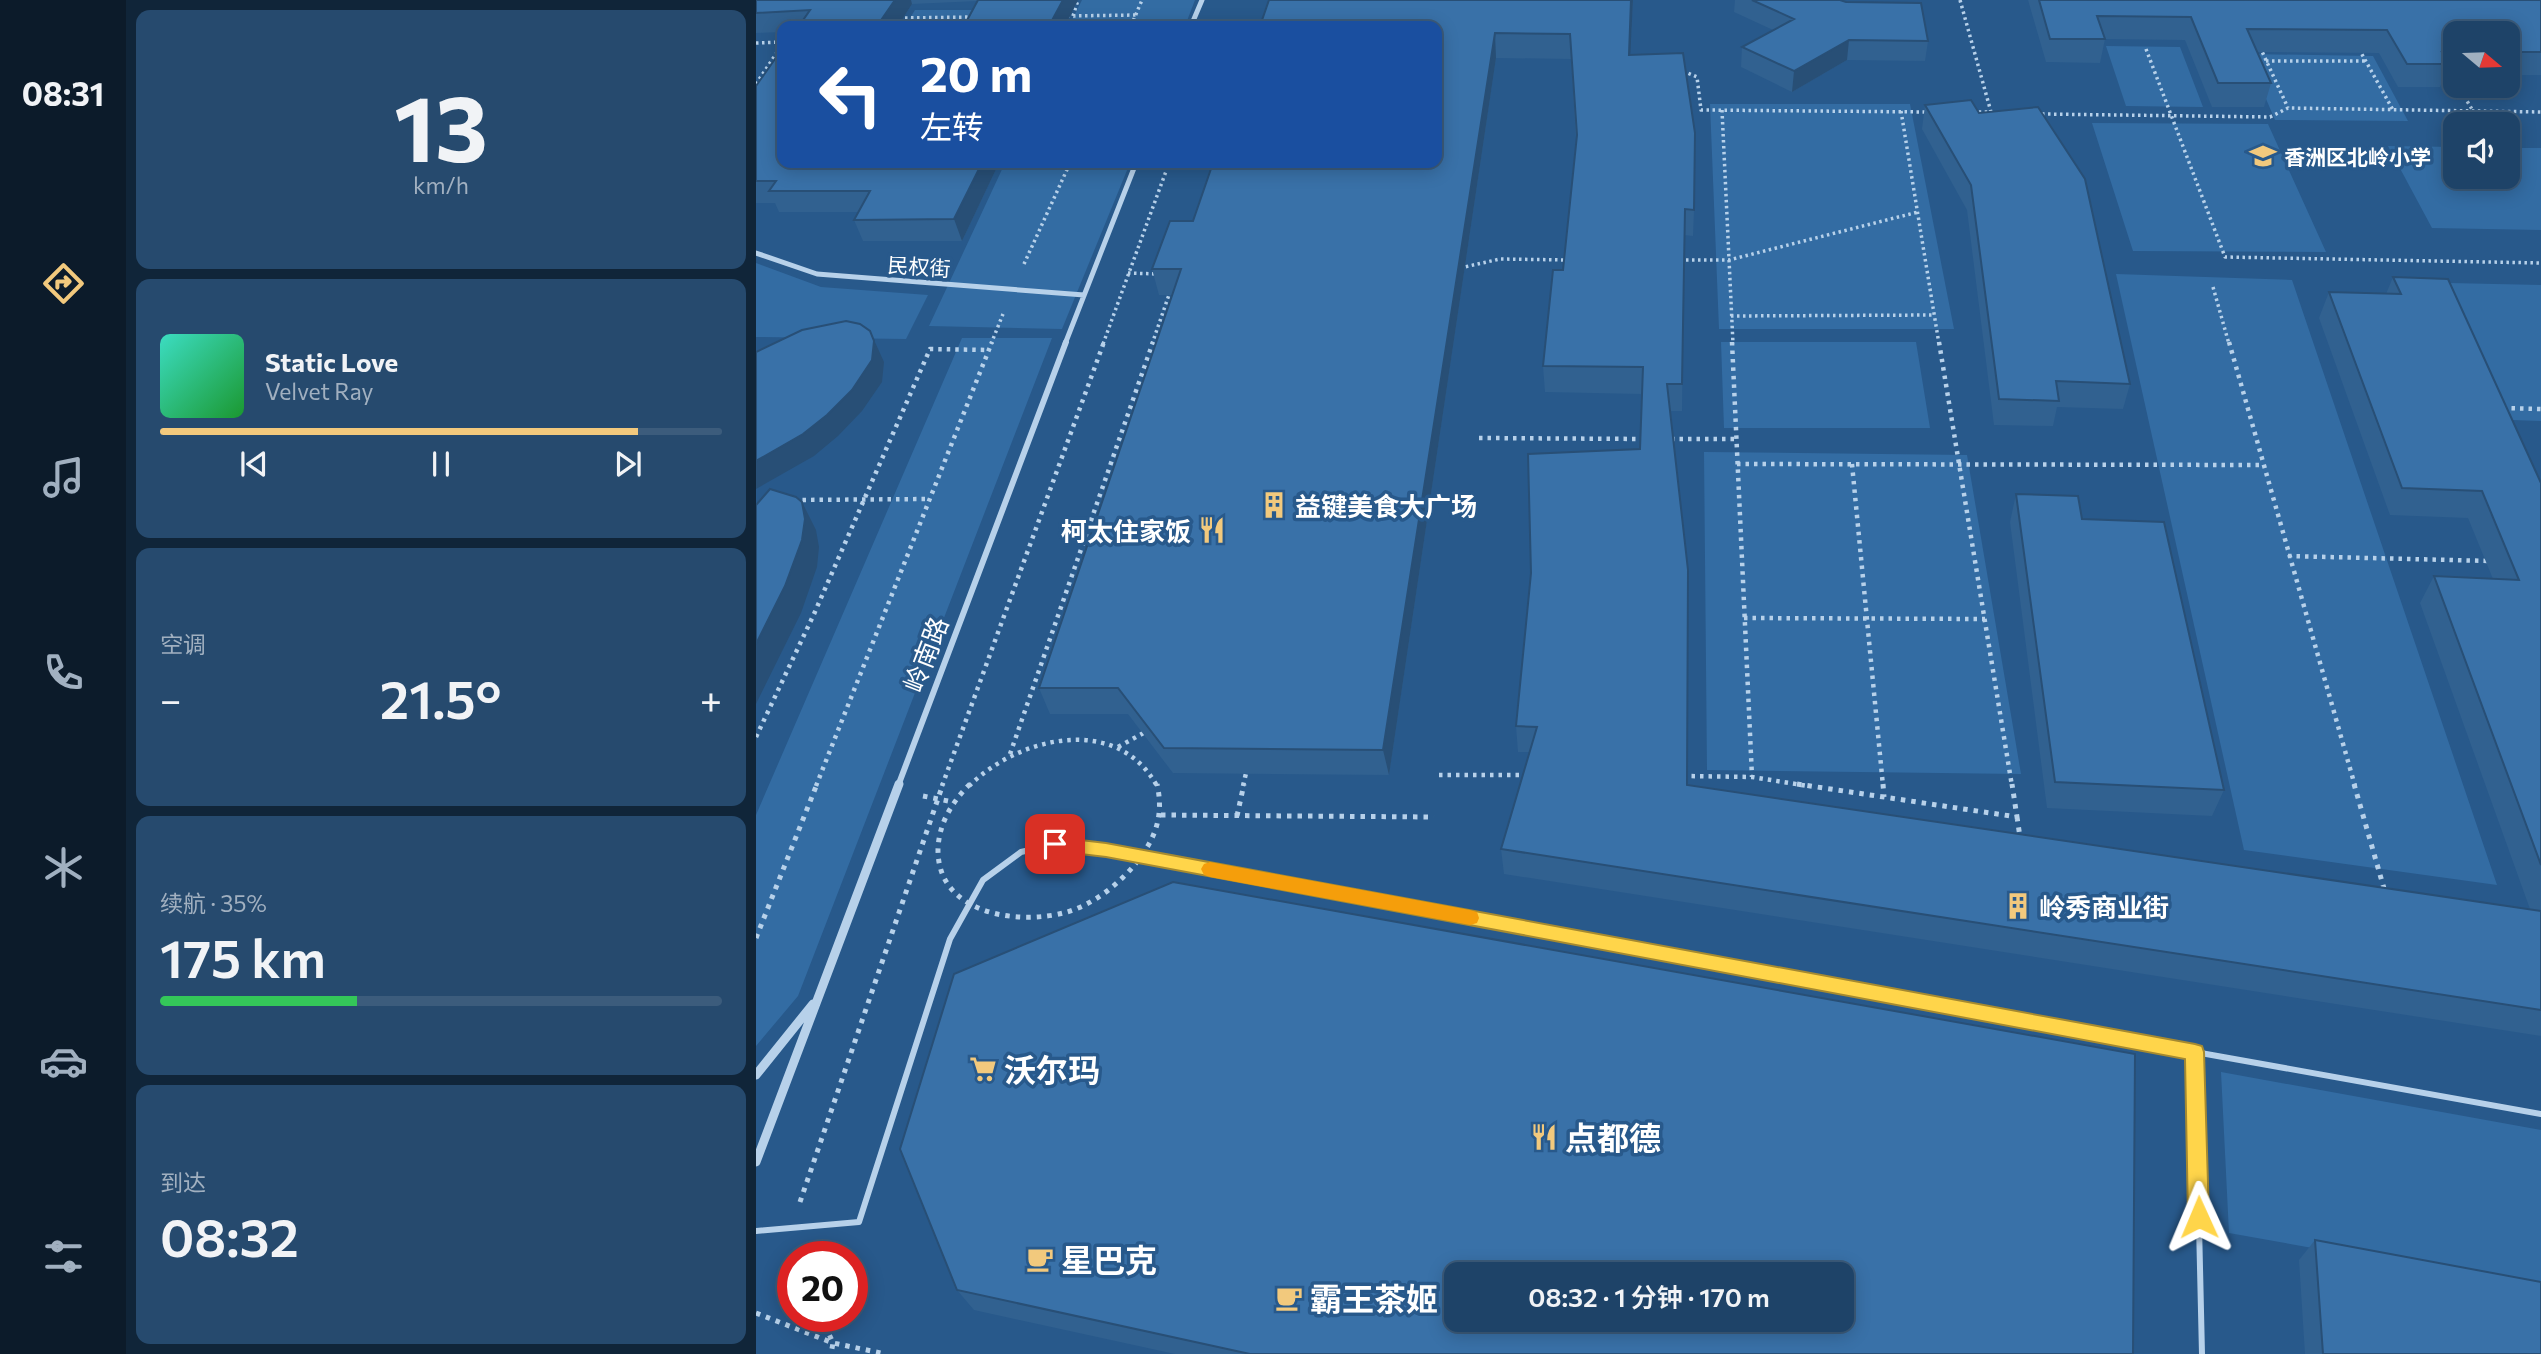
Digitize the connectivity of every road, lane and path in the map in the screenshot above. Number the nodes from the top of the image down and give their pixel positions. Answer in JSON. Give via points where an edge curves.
{"nodes":[{"id":1,"x":1078,"y":0,"type":"edge"},
{"id":2,"x":1142,"y":0,"type":"edge"},
{"id":3,"x":1202,"y":0,"type":"edge"},
{"id":4,"x":1960,"y":0,"type":"edge"},
{"id":5,"x":1136,"y":15,"type":"junction"},
{"id":6,"x":1060,"y":16,"type":"edge"},
{"id":7,"x":1073,"y":16,"type":"junction"},
{"id":8,"x":983,"y":17,"type":"edge"},
{"id":9,"x":950,"y":18,"type":"junction"},
{"id":10,"x":887,"y":19,"type":"edge"},
{"id":11,"x":948,"y":21,"type":"edge"},
{"id":12,"x":1133,"y":21,"type":"edge"},
{"id":13,"x":1193,"y":21,"type":"edge"},
{"id":14,"x":2353,"y":38,"type":"edge"},
{"id":15,"x":2256,"y":39,"type":"edge"},
{"id":16,"x":756,"y":43,"type":"edge"},
{"id":17,"x":777,"y":44,"type":"edge"},
{"id":18,"x":2146,"y":49,"type":"edge"},
{"id":19,"x":777,"y":52,"type":"edge"},
{"id":20,"x":2266,"y":61,"type":"junction"},
{"id":21,"x":2366,"y":61,"type":"junction"},
{"id":22,"x":1675,"y":68,"type":"edge"},
{"id":23,"x":756,"y":84,"type":"edge"},
{"id":24,"x":2465,"y":98,"type":"edge"},
{"id":25,"x":2288,"y":108,"type":"junction"},
{"id":26,"x":1722,"y":110,"type":"junction"},
{"id":27,"x":2393,"y":110,"type":"junction"},
{"id":28,"x":1901,"y":111,"type":"junction"},
{"id":29,"x":2473,"y":111,"type":"junction"},
{"id":30,"x":1940,"y":112,"type":"edge"},
{"id":31,"x":1965,"y":112,"type":"edge"},
{"id":32,"x":2541,"y":112,"type":"edge"},
{"id":33,"x":2042,"y":114,"type":"edge"},
{"id":34,"x":2172,"y":116,"type":"junction"},
{"id":35,"x":1068,"y":168,"type":"edge"},
{"id":36,"x":1134,"y":168,"type":"edge"},
{"id":37,"x":1167,"y":168,"type":"edge"},
{"id":38,"x":1918,"y":212,"type":"junction"},
{"id":39,"x":756,"y":253,"type":"edge"},
{"id":40,"x":1581,"y":260,"type":"edge"},
{"id":41,"x":1675,"y":260,"type":"edge"},
{"id":42,"x":1729,"y":260,"type":"junction"},
{"id":43,"x":2541,"y":263,"type":"edge"},
{"id":44,"x":1459,"y":268,"type":"edge"},
{"id":45,"x":1092,"y":273,"type":"junction"},
{"id":46,"x":1129,"y":273,"type":"junction"},
{"id":47,"x":1164,"y":274,"type":"edge"},
{"id":48,"x":1172,"y":287,"type":"edge"},
{"id":49,"x":2213,"y":287,"type":"dead end"},
{"id":50,"x":1013,"y":289,"type":"junction"},
{"id":51,"x":1084,"y":295,"type":"junction"},
{"id":52,"x":1935,"y":315,"type":"junction"},
{"id":53,"x":1731,"y":316,"type":"junction"},
{"id":54,"x":989,"y":350,"type":"junction"},
{"id":55,"x":2495,"y":408,"type":"edge"},
{"id":56,"x":2541,"y":409,"type":"edge"},
{"id":57,"x":1479,"y":438,"type":"dead end"},
{"id":58,"x":1655,"y":439,"type":"edge"},
{"id":59,"x":1669,"y":439,"type":"edge"},
{"id":60,"x":1737,"y":439,"type":"junction"},
{"id":61,"x":1737,"y":464,"type":"junction"},
{"id":62,"x":1852,"y":464,"type":"junction"},
{"id":63,"x":1959,"y":464,"type":"junction"},
{"id":64,"x":2263,"y":465,"type":"junction"},
{"id":65,"x":930,"y":499,"type":"junction"},
{"id":66,"x":789,"y":500,"type":"edge"},
{"id":67,"x":864,"y":500,"type":"junction"},
{"id":68,"x":2288,"y":556,"type":"junction"},
{"id":69,"x":2501,"y":562,"type":"edge"},
{"id":70,"x":1744,"y":618,"type":"junction"},
{"id":71,"x":1868,"y":619,"type":"junction"},
{"id":72,"x":1985,"y":620,"type":"junction"},
{"id":73,"x":1152,"y":729,"type":"edge"},
{"id":74,"x":756,"y":737,"type":"edge"},
{"id":75,"x":1117,"y":747,"type":"dead end"},
{"id":76,"x":1010,"y":754,"type":"dead end"},
{"id":77,"x":1248,"y":763,"type":"edge"},
{"id":78,"x":1439,"y":775,"type":"dead end"},
{"id":79,"x":1534,"y":775,"type":"edge"},
{"id":80,"x":1670,"y":776,"type":"edge"},
{"id":81,"x":1752,"y":777,"type":"junction"},
{"id":82,"x":1884,"y":797,"type":"junction"},
{"id":83,"x":1161,"y":815,"type":"dead end"},
{"id":84,"x":1237,"y":816,"type":"junction"},
{"id":85,"x":1434,"y":817,"type":"dead end"},
{"id":86,"x":2017,"y":817,"type":"junction"},
{"id":87,"x":2021,"y":839,"type":"edge"},
{"id":88,"x":2388,"y":902,"type":"edge"},
{"id":89,"x":756,"y":938,"type":"edge"},
{"id":90,"x":817,"y":998,"type":"junction"},
{"id":91,"x":2195,"y":1052,"type":"junction"},
{"id":92,"x":756,"y":1075,"type":"edge"},
{"id":93,"x":2541,"y":1114,"type":"edge"},
{"id":94,"x":756,"y":1162,"type":"edge"},
{"id":95,"x":792,"y":1228,"type":"junction"},
{"id":96,"x":756,"y":1231,"type":"edge"},
{"id":97,"x":756,"y":1313,"type":"edge"},
{"id":98,"x":828,"y":1332,"type":"edge"},
{"id":99,"x":833,"y":1343,"type":"junction"},
{"id":100,"x":831,"y":1354,"type":"edge"},
{"id":101,"x":886,"y":1354,"type":"edge"},
{"id":102,"x":2202,"y":1354,"type":"edge"}],
"edges":[{"from":1,"to":7,"type":"path"},
{"from":2,"to":5,"type":"path"},
{"from":3,"to":13,"type":"street"},
{"from":4,"to":31,"type":"path","via":[[1991,112]]},
{"from":5,"to":7,"type":"path"},
{"from":5,"to":12,"type":"path"},
{"from":6,"to":7,"type":"path"},
{"from":8,"to":9,"type":"path"},
{"from":9,"to":10,"type":"path"},
{"from":9,"to":11,"type":"path"},
{"from":14,"to":21,"type":"path"},
{"from":15,"to":20,"type":"path"},
{"from":16,"to":17,"type":"path"},
{"from":18,"to":34,"type":"path"},
{"from":19,"to":23,"type":"path"},
{"from":20,"to":21,"type":"path"},
{"from":20,"to":25,"type":"path"},
{"from":21,"to":27,"type":"path"},
{"from":22,"to":26,"type":"path","via":[[1697,77],[1701,110]]},
{"from":24,"to":29,"type":"path"},
{"from":25,"to":27,"type":"path"},
{"from":25,"to":34,"type":"path","via":[[2270,117]]},
{"from":26,"to":28,"type":"path"},
{"from":26,"to":42,"type":"path"},
{"from":27,"to":29,"type":"path"},
{"from":28,"to":30,"type":"path"},
{"from":28,"to":38,"type":"path"},
{"from":29,"to":32,"type":"path"},
{"from":33,"to":34,"type":"path"},
{"from":34,"to":43,"type":"path","via":[[2225,257]]},
{"from":35,"to":50,"type":"path"},
{"from":36,"to":45,"type":"street","name":"岭南路"},
{"from":37,"to":46,"type":"path"},
{"from":38,"to":42,"type":"path"},
{"from":38,"to":52,"type":"path"},
{"from":39,"to":50,"type":"street","name":"民权街","via":[[817,274]]},
{"from":40,"to":44,"type":"path","via":[[1500,259]]},
{"from":41,"to":42,"type":"path"},
{"from":42,"to":53,"type":"path"},
{"from":45,"to":46,"type":"path"},
{"from":45,"to":51,"type":"street","name":"岭南路"},
{"from":46,"to":47,"type":"path"},
{"from":46,"to":95,"type":"path","via":[[937,799]]},
{"from":48,"to":76,"type":"path"},
{"from":49,"to":64,"type":"path"},
{"from":50,"to":51,"type":"street","name":"民权街"},
{"from":50,"to":54,"type":"path"},
{"from":51,"to":90,"type":"street","name":"岭南路"},
{"from":52,"to":53,"type":"path"},
{"from":52,"to":63,"type":"path"},
{"from":53,"to":60,"type":"path"},
{"from":54,"to":65,"type":"path"},
{"from":54,"to":67,"type":"path","via":[[930,349]]},
{"from":55,"to":56,"type":"path"},
{"from":57,"to":58,"type":"path"},
{"from":59,"to":60,"type":"path"},
{"from":60,"to":61,"type":"path"},
{"from":61,"to":62,"type":"path"},
{"from":61,"to":70,"type":"path"},
{"from":62,"to":63,"type":"path"},
{"from":62,"to":71,"type":"path"},
{"from":63,"to":64,"type":"path"},
{"from":63,"to":72,"type":"path"},
{"from":64,"to":68,"type":"path"},
{"from":65,"to":67,"type":"path"},
{"from":65,"to":89,"type":"path"},
{"from":66,"to":67,"type":"path"},
{"from":67,"to":74,"type":"path"},
{"from":68,"to":69,"type":"path"},
{"from":68,"to":88,"type":"path"},
{"from":70,"to":71,"type":"path"},
{"from":70,"to":81,"type":"path"},
{"from":71,"to":72,"type":"path"},
{"from":71,"to":82,"type":"path"},
{"from":72,"to":86,"type":"path"},
{"from":73,"to":75,"type":"path"},
{"from":77,"to":84,"type":"path"},
{"from":78,"to":79,"type":"path"},
{"from":80,"to":81,"type":"path"},
{"from":81,"to":82,"type":"path"},
{"from":82,"to":86,"type":"path"},
{"from":83,"to":84,"type":"path"},
{"from":84,"to":85,"type":"path"},
{"from":86,"to":87,"type":"path"},
{"from":90,"to":92,"type":"street"},
{"from":90,"to":94,"type":"street","name":"岭南路"},
{"from":91,"to":93,"type":"lane"},
{"from":91,"to":95,"type":"lane","via":[[1055,844],[1021,852],[983,880],[950,939],[859,1222]]},
{"from":91,"to":102,"type":"lane"},
{"from":95,"to":96,"type":"lane"},
{"from":97,"to":99,"type":"path"},
{"from":98,"to":99,"type":"path"},
{"from":99,"to":100,"type":"path"},
{"from":99,"to":101,"type":"path"}]}
